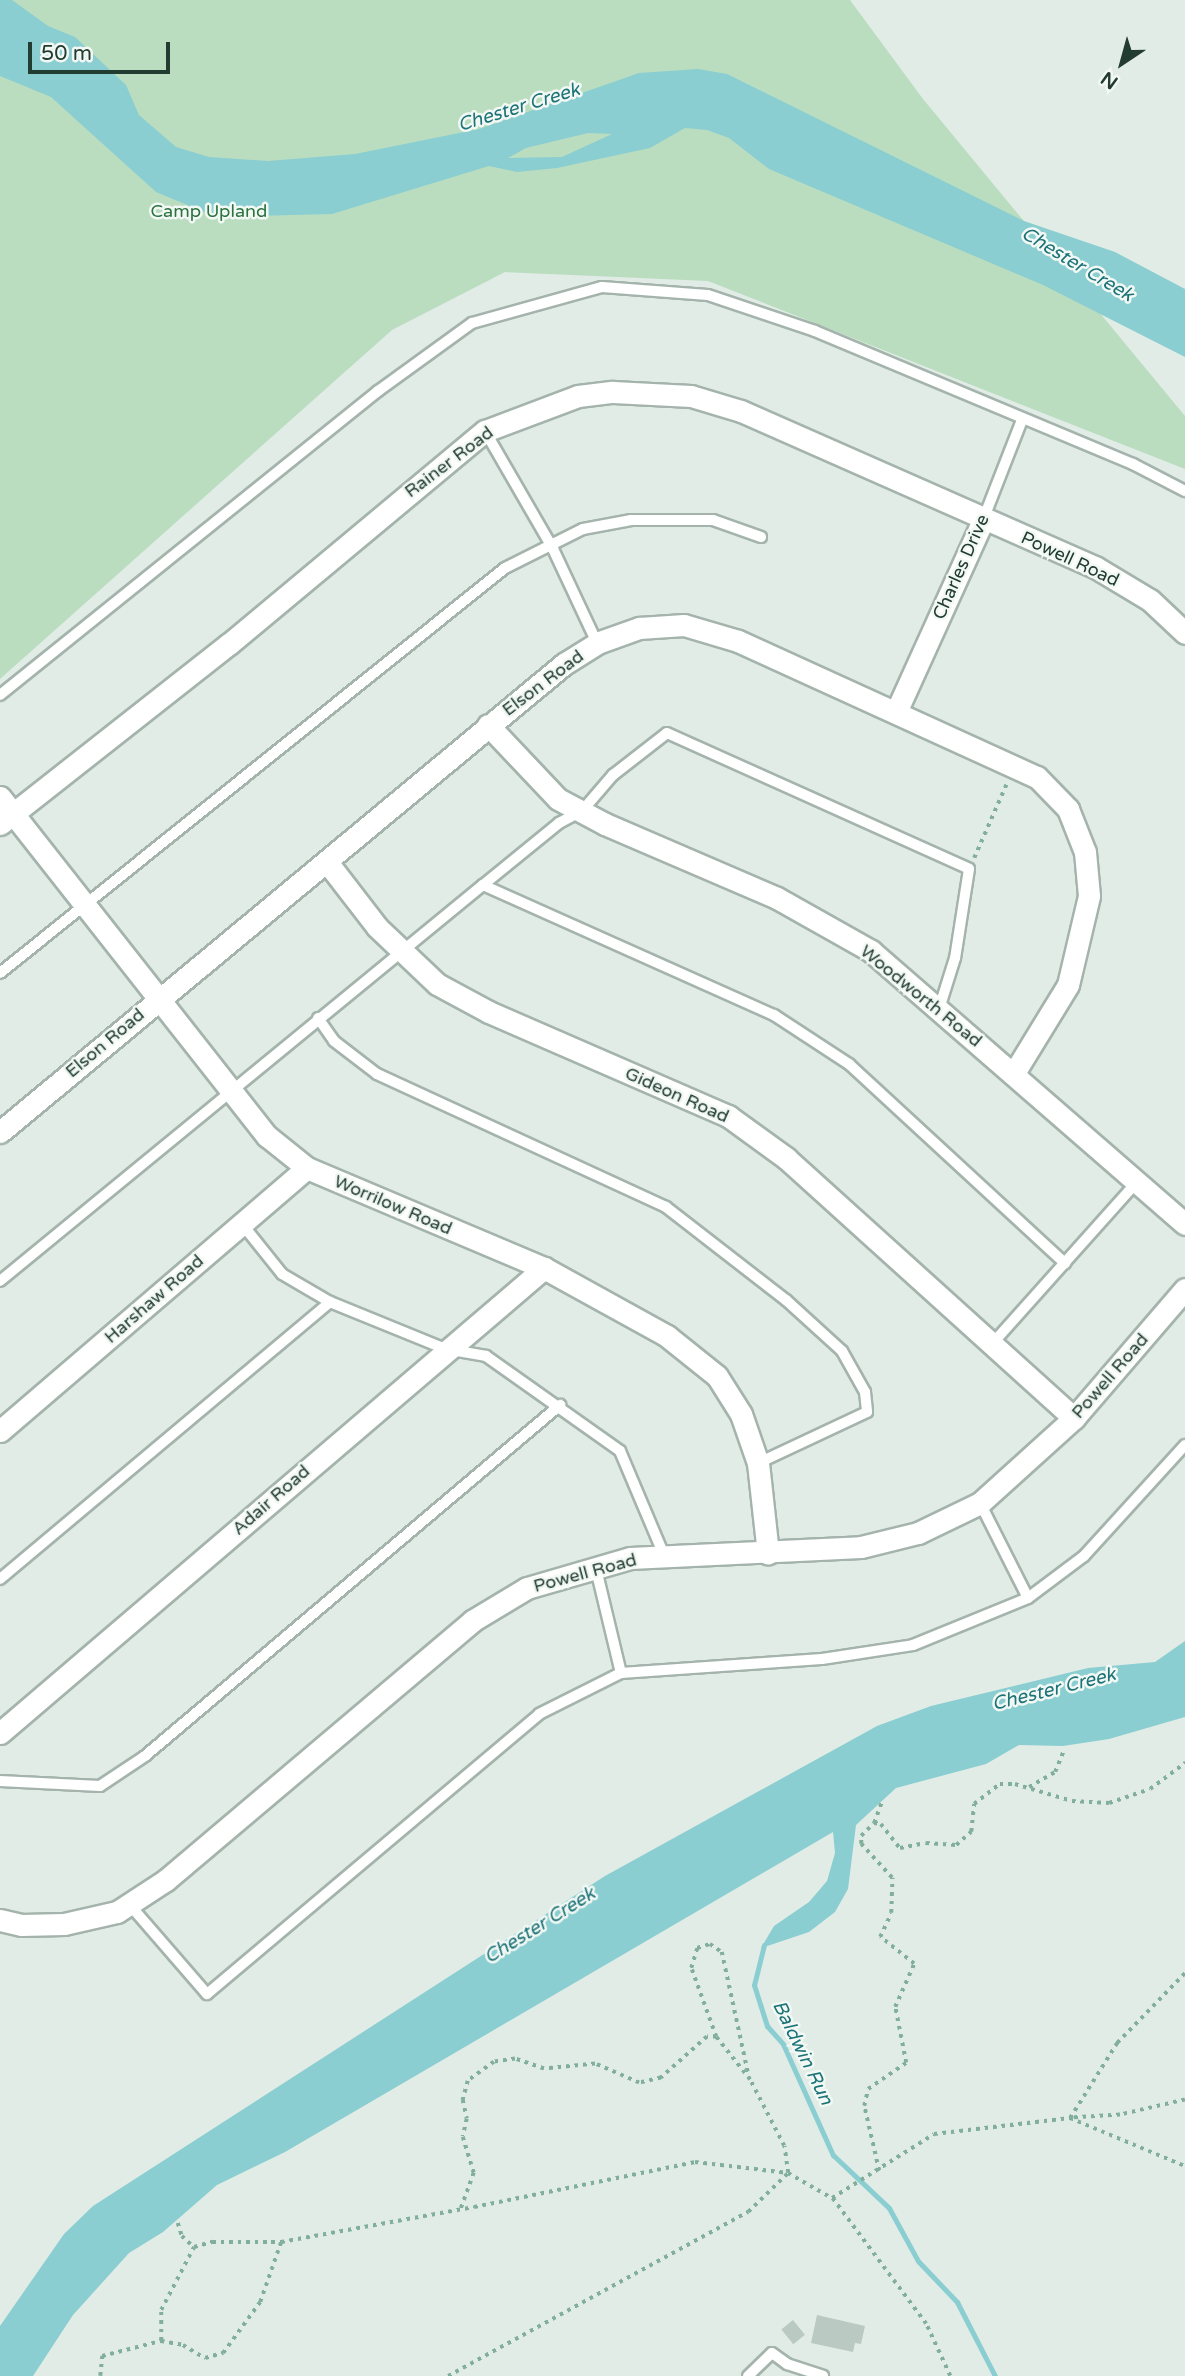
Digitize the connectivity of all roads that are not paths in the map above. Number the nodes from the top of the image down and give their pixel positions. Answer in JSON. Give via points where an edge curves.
{"nodes":[{"id":1,"x":1022,"y":420,"type":"junction"},
{"id":2,"x":485,"y":431,"type":"junction"},
{"id":3,"x":1185,"y":491,"type":"edge"},
{"id":4,"x":983,"y":520,"type":"junction"},
{"id":5,"x":761,"y":537,"type":"dead end"},
{"id":6,"x":550,"y":542,"type":"junction"},
{"id":7,"x":1185,"y":633,"type":"edge"},
{"id":8,"x":597,"y":643,"type":"junction"},
{"id":9,"x":0,"y":695,"type":"edge"},
{"id":10,"x":896,"y":712,"type":"junction"},
{"id":11,"x":488,"y":725,"type":"junction"},
{"id":12,"x":4,"y":811,"type":"edge"},
{"id":13,"x":582,"y":811,"type":"junction"},
{"id":14,"x":327,"y":862,"type":"junction"},
{"id":15,"x":483,"y":885,"type":"junction"},
{"id":16,"x":84,"y":905,"type":"junction"},
{"id":17,"x":400,"y":952,"type":"junction"},
{"id":18,"x":0,"y":973,"type":"edge"},
{"id":19,"x":157,"y":999,"type":"junction"},
{"id":20,"x":939,"y":1009,"type":"junction"},
{"id":21,"x":318,"y":1018,"type":"junction"},
{"id":22,"x":1014,"y":1073,"type":"junction"},
{"id":23,"x":229,"y":1090,"type":"junction"},
{"id":24,"x":0,"y":1132,"type":"edge"},
{"id":25,"x":307,"y":1168,"type":"junction"},
{"id":26,"x":1137,"y":1182,"type":"junction"},
{"id":27,"x":242,"y":1224,"type":"junction"},
{"id":28,"x":1185,"y":1224,"type":"edge"},
{"id":29,"x":1065,"y":1263,"type":"junction"},
{"id":30,"x":544,"y":1268,"type":"junction"},
{"id":31,"x":0,"y":1281,"type":"edge"},
{"id":32,"x":1185,"y":1289,"type":"edge"},
{"id":33,"x":330,"y":1302,"type":"junction"},
{"id":34,"x":992,"y":1344,"type":"junction"},
{"id":35,"x":446,"y":1349,"type":"junction"},
{"id":36,"x":560,"y":1405,"type":"junction"},
{"id":37,"x":1074,"y":1418,"type":"junction"},
{"id":38,"x":0,"y":1431,"type":"edge"},
{"id":39,"x":1185,"y":1445,"type":"edge"},
{"id":40,"x":758,"y":1463,"type":"junction"},
{"id":41,"x":980,"y":1503,"type":"junction"},
{"id":42,"x":768,"y":1553,"type":"junction"},
{"id":43,"x":664,"y":1555,"type":"junction"},
{"id":44,"x":596,"y":1569,"type":"junction"},
{"id":45,"x":0,"y":1579,"type":"edge"},
{"id":46,"x":1028,"y":1598,"type":"junction"},
{"id":47,"x":621,"y":1674,"type":"junction"},
{"id":48,"x":0,"y":1733,"type":"edge"},
{"id":49,"x":0,"y":1781,"type":"edge"},
{"id":50,"x":129,"y":1904,"type":"junction"},
{"id":51,"x":0,"y":1920,"type":"edge"},
{"id":52,"x":748,"y":2376,"type":"edge"},
{"id":53,"x":823,"y":2376,"type":"edge"}],
"edges":[{"from":1,"to":3,"type":"lane","via":[[1133,464]]},
{"from":1,"to":4,"type":"lane","name":"Charles Drive"},
{"from":1,"to":9,"type":"lane","via":[[916,370],[708,295],[602,287],[472,323],[378,391]]},
{"from":2,"to":4,"type":"street","name":"Rainer Road","via":[[578,396],[613,392],[691,396],[741,411]]},
{"from":2,"to":6,"type":"lane"},
{"from":2,"to":12,"type":"street","name":"Rainer Road","via":[[229,644]]},
{"from":4,"to":7,"type":"street","name":"Powell Road","via":[[1096,567],[1150,600]]},
{"from":4,"to":10,"type":"street","name":"Charles Drive"},
{"from":5,"to":6,"type":"lane","via":[[713,520],[681,517],[619,522]]},
{"from":6,"to":8,"type":"lane"},
{"from":6,"to":16,"type":"lane","via":[[505,568]]},
{"from":8,"to":10,"type":"street","name":"Elson Road","via":[[639,628],[684,625],[738,641]]},
{"from":8,"to":11,"type":"street","name":"Elson Road"},
{"from":10,"to":22,"type":"street","name":"Elson Road","via":[[1037,777],[1068,809],[1085,852],[1089,896],[1068,985]]},
{"from":11,"to":13,"type":"street","name":"Woodworth Road","via":[[558,799]]},
{"from":11,"to":14,"type":"street","name":"Elson Road"},
{"from":12,"to":16,"type":"street","name":"Worrilow Road"},
{"from":13,"to":15,"type":"lane","via":[[559,823]]},
{"from":13,"to":20,"type":"street","name":"Woodworth Road","via":[[778,898],[871,951]]},
{"from":13,"to":20,"type":"lane","via":[[613,775],[667,733],[969,869],[955,958]]},
{"from":14,"to":17,"type":"street","name":"Gideon Road"},
{"from":14,"to":19,"type":"street","name":"Elson Road"},
{"from":15,"to":17,"type":"lane"},
{"from":15,"to":29,"type":"lane","via":[[774,1014],[849,1064]]},
{"from":16,"to":18,"type":"lane"},
{"from":16,"to":19,"type":"street","name":"Worrilow Road"},
{"from":17,"to":21,"type":"lane"},
{"from":17,"to":34,"type":"street","name":"Gideon Road","via":[[437,984],[489,1012],[728,1115],[786,1158]]},
{"from":19,"to":23,"type":"street","name":"Worrilow Road"},
{"from":19,"to":24,"type":"street","name":"Elson Road"},
{"from":20,"to":22,"type":"street","name":"Woodworth Road"},
{"from":21,"to":23,"type":"lane"},
{"from":21,"to":40,"type":"lane","via":[[334,1041],[377,1074],[666,1207],[786,1300],[842,1351],[865,1392],[867,1412]]},
{"from":22,"to":26,"type":"street","name":"Woodworth Road"},
{"from":23,"to":25,"type":"street","name":"Worrilow Road","via":[[267,1136]]},
{"from":23,"to":31,"type":"lane"},
{"from":25,"to":27,"type":"street","name":"Harshaw Road"},
{"from":25,"to":30,"type":"street","name":"Worrilow Road"},
{"from":26,"to":28,"type":"street","name":"Woodworth Road"},
{"from":26,"to":29,"type":"lane"},
{"from":27,"to":33,"type":"lane","via":[[282,1274]]},
{"from":27,"to":38,"type":"street","name":"Harshaw Road"},
{"from":29,"to":34,"type":"lane"},
{"from":30,"to":35,"type":"street","name":"Adair Road"},
{"from":30,"to":40,"type":"street","name":"Worrilow Road","via":[[667,1336],[717,1376],[741,1414]]},
{"from":32,"to":37,"type":"street","name":"Powell Road"},
{"from":33,"to":35,"type":"lane"},
{"from":33,"to":45,"type":"lane"},
{"from":34,"to":37,"type":"street","name":"Gideon Road"},
{"from":35,"to":36,"type":"lane","via":[[486,1356]]},
{"from":35,"to":48,"type":"street","name":"Adair Road"},
{"from":36,"to":43,"type":"lane","via":[[620,1451]]},
{"from":36,"to":49,"type":"lane","via":[[145,1756],[100,1786]]},
{"from":37,"to":41,"type":"street","name":"Powell Road"},
{"from":39,"to":46,"type":"lane","via":[[1084,1556]]},
{"from":40,"to":42,"type":"street","name":"Worrilow Road"},
{"from":41,"to":42,"type":"street","name":"Powell Road","via":[[918,1533],[861,1547]]},
{"from":41,"to":46,"type":"lane"},
{"from":42,"to":43,"type":"street","name":"Powell Road"},
{"from":43,"to":44,"type":"street","name":"Powell Road"},
{"from":44,"to":47,"type":"lane"},
{"from":44,"to":50,"type":"street","name":"Powell Road","via":[[527,1588],[472,1621],[166,1880]]},
{"from":46,"to":47,"type":"lane","via":[[912,1644],[822,1659]]},
{"from":47,"to":50,"type":"lane","via":[[539,1714],[207,1994]]},
{"from":50,"to":51,"type":"street","name":"Powell Road","via":[[117,1912],[64,1924],[22,1925]]},
{"from":52,"to":53,"type":"lane","via":[[772,2353],[787,2364]]}]}
